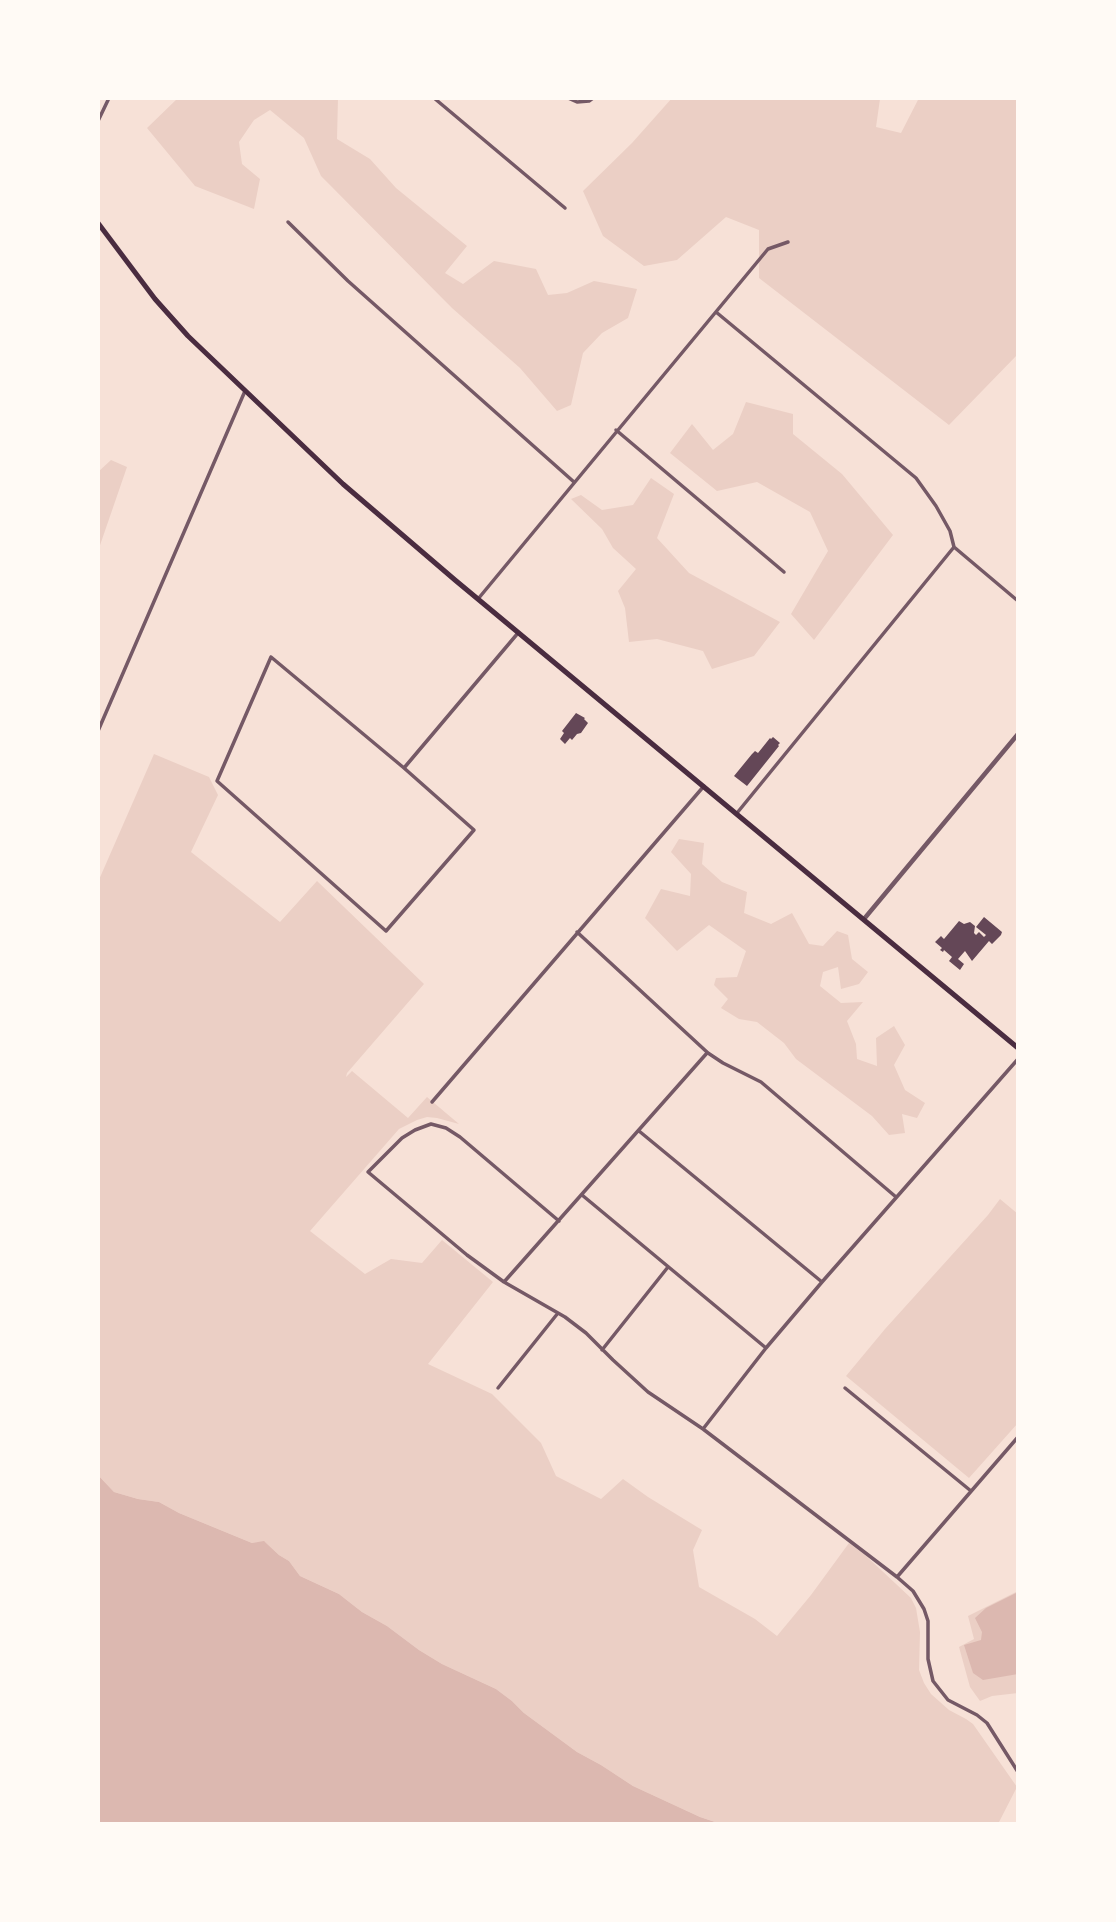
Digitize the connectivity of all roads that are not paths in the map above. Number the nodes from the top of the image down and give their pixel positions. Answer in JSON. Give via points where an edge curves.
{"nodes":[{"id":1,"x":109,"y":98,"type":"edge"},
{"id":2,"x":434,"y":98,"type":"edge"},
{"id":3,"x":568,"y":98,"type":"edge"},
{"id":4,"x":593,"y":98,"type":"edge"},
{"id":5,"x":98,"y":121,"type":"edge"},
{"id":6,"x":565,"y":208,"type":"dead end"},
{"id":7,"x":288,"y":222,"type":"dead end"},
{"id":8,"x":98,"y":223,"type":"edge"},
{"id":9,"x":788,"y":242,"type":"dead end"},
{"id":10,"x":716,"y":312,"type":"junction"},
{"id":11,"x":245,"y":391,"type":"junction"},
{"id":12,"x":616,"y":430,"type":"junction"},
{"id":13,"x":574,"y":482,"type":"junction"},
{"id":14,"x":954,"y":547,"type":"junction"},
{"id":15,"x":784,"y":572,"type":"dead end"},
{"id":16,"x":478,"y":599,"type":"junction"},
{"id":17,"x":1018,"y":601,"type":"edge"},
{"id":18,"x":519,"y":632,"type":"junction"},
{"id":19,"x":98,"y":731,"type":"edge"},
{"id":20,"x":1018,"y":734,"type":"edge"},
{"id":21,"x":404,"y":768,"type":"junction"},
{"id":22,"x":704,"y":786,"type":"junction"},
{"id":23,"x":737,"y":813,"type":"junction"},
{"id":24,"x":864,"y":919,"type":"junction"},
{"id":25,"x":577,"y":932,"type":"junction"},
{"id":26,"x":1018,"y":1048,"type":"edge"},
{"id":27,"x":708,"y":1053,"type":"junction"},
{"id":28,"x":1018,"y":1059,"type":"edge"},
{"id":29,"x":432,"y":1102,"type":"dead end"},
{"id":30,"x":639,"y":1131,"type":"junction"},
{"id":31,"x":582,"y":1195,"type":"junction"},
{"id":32,"x":896,"y":1196,"type":"junction"},
{"id":33,"x":559,"y":1221,"type":"junction"},
{"id":34,"x":668,"y":1266,"type":"junction"},
{"id":35,"x":505,"y":1282,"type":"junction"},
{"id":36,"x":822,"y":1282,"type":"junction"},
{"id":37,"x":558,"y":1313,"type":"junction"},
{"id":38,"x":766,"y":1348,"type":"junction"},
{"id":39,"x":602,"y":1350,"type":"junction"},
{"id":40,"x":498,"y":1388,"type":"dead end"},
{"id":41,"x":845,"y":1388,"type":"dead end"},
{"id":42,"x":703,"y":1429,"type":"junction"},
{"id":43,"x":1018,"y":1437,"type":"edge"},
{"id":44,"x":971,"y":1491,"type":"junction"},
{"id":45,"x":897,"y":1577,"type":"junction"},
{"id":46,"x":1018,"y":1772,"type":"edge"}],
"edges":[{"from":1,"to":5,"type":"street"},
{"from":2,"to":6,"type":"street"},
{"from":3,"to":4,"type":"street","via":[[576,102]]},
{"from":7,"to":13,"type":"street"},
{"from":8,"to":11,"type":"main road","via":[[155,299]]},
{"from":9,"to":10,"type":"street","via":[[768,249]]},
{"from":10,"to":12,"type":"street"},
{"from":10,"to":14,"type":"street","via":[[916,478],[950,531]]},
{"from":11,"to":16,"type":"main road","via":[[343,484]]},
{"from":11,"to":19,"type":"street"},
{"from":12,"to":13,"type":"street"},
{"from":12,"to":15,"type":"street"},
{"from":13,"to":16,"type":"street"},
{"from":14,"to":17,"type":"street"},
{"from":14,"to":23,"type":"street"},
{"from":16,"to":18,"type":"main road"},
{"from":18,"to":21,"type":"street"},
{"from":18,"to":22,"type":"main road"},
{"from":20,"to":24,"type":"street"},
{"from":21,"to":21,"type":"street","via":[[271,657],[217,781],[386,931],[474,830]]},
{"from":22,"to":23,"type":"main road"},
{"from":22,"to":25,"type":"street"},
{"from":23,"to":24,"type":"main road"},
{"from":24,"to":26,"type":"main road"},
{"from":25,"to":27,"type":"street"},
{"from":25,"to":29,"type":"street"},
{"from":27,"to":30,"type":"street"},
{"from":27,"to":32,"type":"street","via":[[761,1082]]},
{"from":28,"to":32,"type":"street"},
{"from":30,"to":31,"type":"street"},
{"from":30,"to":36,"type":"street"},
{"from":31,"to":33,"type":"street"},
{"from":31,"to":34,"type":"street"},
{"from":32,"to":36,"type":"street"},
{"from":33,"to":35,"type":"street"},
{"from":33,"to":35,"type":"street","via":[[460,1137],[431,1124],[402,1138],[368,1172]]},
{"from":34,"to":38,"type":"street"},
{"from":34,"to":39,"type":"street"},
{"from":35,"to":37,"type":"street"},
{"from":36,"to":38,"type":"street"},
{"from":37,"to":39,"type":"street"},
{"from":37,"to":40,"type":"street"},
{"from":38,"to":42,"type":"street"},
{"from":39,"to":42,"type":"street","via":[[648,1392]]},
{"from":41,"to":44,"type":"street"},
{"from":42,"to":45,"type":"street"},
{"from":43,"to":44,"type":"street"},
{"from":44,"to":45,"type":"street"},
{"from":45,"to":46,"type":"street","via":[[913,1591],[926,1615],[928,1665],[935,1685],[948,1700],[987,1723]]}]}
